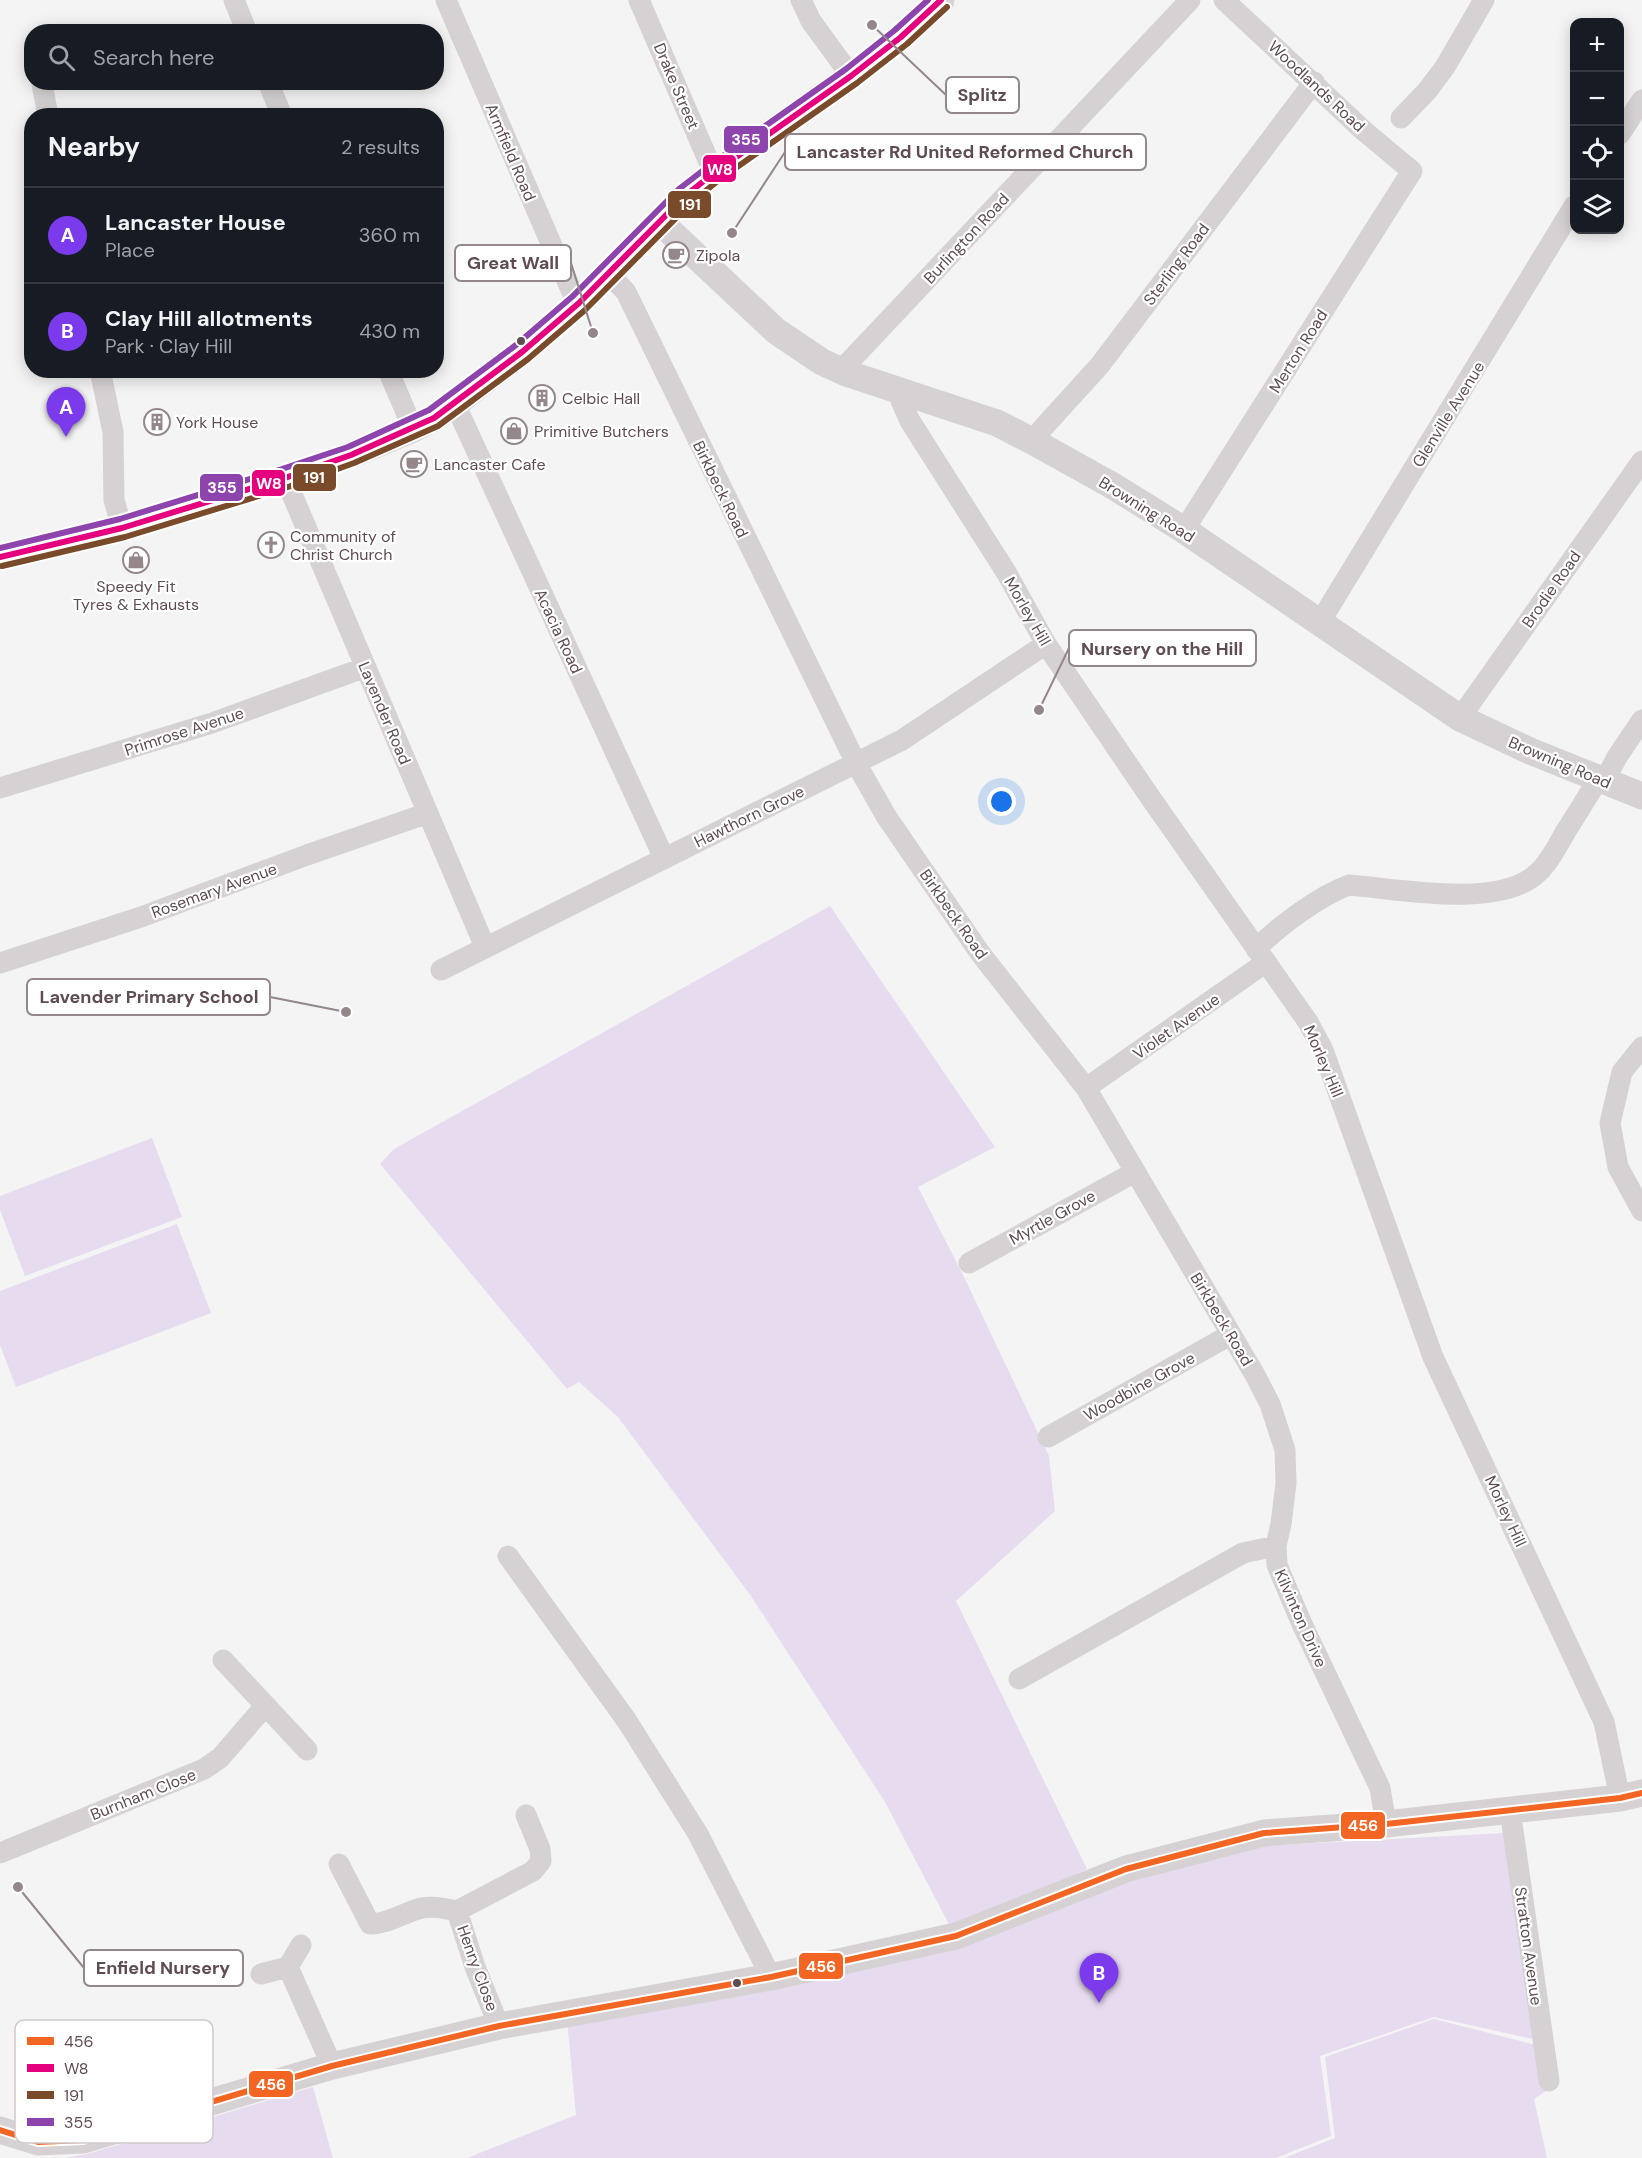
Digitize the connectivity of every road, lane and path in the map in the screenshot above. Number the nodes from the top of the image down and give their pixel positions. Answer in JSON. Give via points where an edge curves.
{"nodes":[{"id":1,"x":234,"y":0,"type":"edge"},
{"id":2,"x":446,"y":0,"type":"edge"},
{"id":3,"x":639,"y":0,"type":"edge"},
{"id":4,"x":801,"y":0,"type":"edge"},
{"id":5,"x":941,"y":0,"type":"edge"},
{"id":6,"x":1190,"y":0,"type":"edge"},
{"id":7,"x":1224,"y":0,"type":"edge"},
{"id":8,"x":1484,"y":0,"type":"edge"},
{"id":9,"x":244,"y":24,"type":"edge"},
{"id":10,"x":851,"y":76,"type":"junction"},
{"id":11,"x":1314,"y":82,"type":"junction"},
{"id":12,"x":43,"y":90,"type":"edge"},
{"id":13,"x":271,"y":90,"type":"edge"},
{"id":14,"x":1642,"y":100,"type":"edge"},
{"id":15,"x":46,"y":108,"type":"edge"},
{"id":16,"x":279,"y":108,"type":"edge"},
{"id":17,"x":1401,"y":118,"type":"dead end"},
{"id":18,"x":1624,"y":128,"type":"edge"},
{"id":19,"x":1412,"y":171,"type":"joint"},
{"id":20,"x":715,"y":172,"type":"junction"},
{"id":21,"x":1570,"y":214,"type":"edge"},
{"id":22,"x":659,"y":221,"type":"junction"},
{"id":23,"x":609,"y":274,"type":"junction"},
{"id":24,"x":579,"y":303,"type":"junction"},
{"id":25,"x":846,"y":373,"type":"junction"},
{"id":26,"x":102,"y":378,"type":"edge"},
{"id":27,"x":391,"y":378,"type":"edge"},
{"id":28,"x":900,"y":391,"type":"junction"},
{"id":29,"x":455,"y":404,"type":"junction"},
{"id":30,"x":413,"y":429,"type":"junction"},
{"id":31,"x":1034,"y":441,"type":"junction"},
{"id":32,"x":1642,"y":461,"type":"edge"},
{"id":33,"x":285,"y":478,"type":"junction"},
{"id":34,"x":122,"y":528,"type":"junction"},
{"id":35,"x":1184,"y":530,"type":"junction"},
{"id":36,"x":0,"y":557,"type":"edge"},
{"id":37,"x":1320,"y":622,"type":"junction"},
{"id":38,"x":1046,"y":644,"type":"junction"},
{"id":39,"x":366,"y":667,"type":"junction"},
{"id":40,"x":1460,"y":718,"type":"junction"},
{"id":41,"x":1642,"y":720,"type":"edge"},
{"id":42,"x":856,"y":764,"type":"junction"},
{"id":43,"x":1601,"y":781,"type":"junction"},
{"id":44,"x":0,"y":788,"type":"edge"},
{"id":45,"x":1642,"y":796,"type":"edge"},
{"id":46,"x":428,"y":813,"type":"junction"},
{"id":47,"x":664,"y":858,"type":"junction"},
{"id":48,"x":485,"y":947,"type":"junction"},
{"id":49,"x":1261,"y":956,"type":"junction"},
{"id":50,"x":0,"y":963,"type":"edge"},
{"id":51,"x":441,"y":970,"type":"dead end"},
{"id":52,"x":1642,"y":1047,"type":"edge"},
{"id":53,"x":1086,"y":1089,"type":"junction"},
{"id":54,"x":1136,"y":1172,"type":"junction"},
{"id":55,"x":1642,"y":1211,"type":"edge"},
{"id":56,"x":969,"y":1263,"type":"dead end"},
{"id":57,"x":1230,"y":1335,"type":"junction"},
{"id":58,"x":1048,"y":1437,"type":"dead end"},
{"id":59,"x":1276,"y":1546,"type":"junction"},
{"id":60,"x":508,"y":1556,"type":"dead end"},
{"id":61,"x":223,"y":1660,"type":"dead end"},
{"id":62,"x":1019,"y":1679,"type":"dead end"},
{"id":63,"x":265,"y":1706,"type":"junction"},
{"id":64,"x":307,"y":1750,"type":"dead end"},
{"id":65,"x":1631,"y":1795,"type":"edge"},
{"id":66,"x":1510,"y":1810,"type":"junction"},
{"id":67,"x":526,"y":1815,"type":"dead end"},
{"id":68,"x":1386,"y":1824,"type":"junction"},
{"id":69,"x":0,"y":1852,"type":"edge"},
{"id":70,"x":339,"y":1864,"type":"dead end"},
{"id":71,"x":457,"y":1911,"type":"junction"},
{"id":72,"x":301,"y":1946,"type":"dead end"},
{"id":73,"x":288,"y":1967,"type":"junction"},
{"id":74,"x":261,"y":1974,"type":"dead end"},
{"id":75,"x":771,"y":1977,"type":"junction"},
{"id":76,"x":499,"y":2026,"type":"junction"},
{"id":77,"x":332,"y":2066,"type":"junction"},
{"id":78,"x":1549,"y":2081,"type":"dead end"},
{"id":79,"x":213,"y":2101,"type":"edge"},
{"id":80,"x":0,"y":2130,"type":"edge"},
{"id":81,"x":15,"y":2135,"type":"edge"}],
"edges":[{"from":1,"to":9,"type":"street"},
{"from":2,"to":24,"type":"street","name":"Armfield Road"},
{"from":3,"to":20,"type":"street","name":"Drake Street"},
{"from":4,"to":10,"type":"street","via":[[811,21]]},
{"from":5,"to":10,"type":"street"},
{"from":6,"to":25,"type":"street","name":"Burlington Road","via":[[849,362]]},
{"from":7,"to":11,"type":"street","name":"Woodlands Road"},
{"from":8,"to":17,"type":"street","via":[[1444,67]]},
{"from":10,"to":20,"type":"street"},
{"from":11,"to":19,"type":"street","name":"Woodlands Road"},
{"from":11,"to":31,"type":"street","name":"Sterling Road","via":[[1100,365]]},
{"from":12,"to":15,"type":"street"},
{"from":13,"to":16,"type":"street"},
{"from":14,"to":18,"type":"street"},
{"from":19,"to":35,"type":"street","name":"Merton Road"},
{"from":20,"to":22,"type":"street"},
{"from":21,"to":37,"type":"street","name":"Glenville Avenue"},
{"from":22,"to":23,"type":"street"},
{"from":22,"to":25,"type":"street","name":"Browning Road","via":[[776,331]]},
{"from":23,"to":24,"type":"street"},
{"from":23,"to":42,"type":"street","name":"Birkbeck Road","via":[[626,292]]},
{"from":24,"to":29,"type":"street"},
{"from":25,"to":28,"type":"street","name":"Browning Road"},
{"from":26,"to":34,"type":"street","via":[[113,432],[114,500]]},
{"from":27,"to":30,"type":"street"},
{"from":28,"to":31,"type":"street","name":"Browning Road","via":[[997,423]]},
{"from":28,"to":38,"type":"street","name":"Morley Hill","via":[[910,421],[1006,572]]},
{"from":29,"to":30,"type":"street"},
{"from":29,"to":47,"type":"street","name":"Acacia Road"},
{"from":30,"to":33,"type":"street"},
{"from":31,"to":35,"type":"street","name":"Browning Road"},
{"from":32,"to":40,"type":"street","name":"Brodie Road"},
{"from":33,"to":34,"type":"street"},
{"from":33,"to":39,"type":"street","name":"Lavender Road"},
{"from":34,"to":36,"type":"street"},
{"from":35,"to":37,"type":"street","name":"Browning Road"},
{"from":37,"to":40,"type":"street","name":"Browning Road"},
{"from":38,"to":42,"type":"street","name":"Hawthorn Grove","via":[[902,740]]},
{"from":38,"to":49,"type":"street","name":"Morley Hill"},
{"from":39,"to":44,"type":"street","name":"Primrose Avenue","via":[[212,723]]},
{"from":39,"to":46,"type":"street","name":"Lavender Road"},
{"from":40,"to":43,"type":"street","name":"Browning Road"},
{"from":41,"to":43,"type":"street","name":"Violet Avenue"},
{"from":42,"to":47,"type":"street","name":"Hawthorn Grove"},
{"from":42,"to":53,"type":"street","name":"Birkbeck Road","via":[[886,816],[980,953]]},
{"from":43,"to":45,"type":"street","name":"Browning Road"},
{"from":43,"to":49,"type":"street","name":"Violet Avenue","via":[[1549,860],[1534,876],[1506,890],[1480,894],[1349,885],[1335,890],[1272,934]]},
{"from":46,"to":48,"type":"street","name":"Lavender Road"},
{"from":46,"to":50,"type":"street","name":"Rosemary Avenue","via":[[141,917]]},
{"from":47,"to":48,"type":"street","name":"Hawthorn Grove"},
{"from":48,"to":51,"type":"street","name":"Hawthorn Grove"},
{"from":49,"to":53,"type":"street","name":"Violet Avenue"},
{"from":49,"to":65,"type":"street","name":"Morley Hill","via":[[1323,1050],[1433,1357],[1605,1722]]},
{"from":52,"to":55,"type":"street","via":[[1622,1072],[1610,1123],[1618,1167]]},
{"from":53,"to":54,"type":"street","name":"Birkbeck Road"},
{"from":54,"to":56,"type":"street","name":"Myrtle Grove"},
{"from":54,"to":57,"type":"street","name":"Birkbeck Road"},
{"from":57,"to":58,"type":"street","name":"Woodbine Grove"},
{"from":57,"to":59,"type":"street","name":"Birkbeck Road","via":[[1270,1404],[1285,1450],[1286,1483]]},
{"from":59,"to":62,"type":"street","name":"Kilvinton Drive","via":[[1243,1553]]},
{"from":59,"to":68,"type":"street","name":"Kilvinton Drive","via":[[1277,1565],[1302,1624],[1380,1788]]},
{"from":60,"to":75,"type":"street","via":[[627,1721],[698,1834]]},
{"from":61,"to":63,"type":"street"},
{"from":63,"to":64,"type":"street"},
{"from":63,"to":69,"type":"street","name":"Burnham Close","via":[[220,1758],[204,1769]]},
{"from":65,"to":66,"type":"street"},
{"from":66,"to":68,"type":"street"},
{"from":66,"to":78,"type":"street","name":"Stratton Avenue"},
{"from":67,"to":71,"type":"street","name":"Henry Close","via":[[541,1861],[533,1871]]},
{"from":68,"to":75,"type":"street","via":[[1264,1833],[1126,1869],[956,1936]]},
{"from":70,"to":71,"type":"street","name":"Henry Close","via":[[370,1924],[437,1906]]},
{"from":71,"to":76,"type":"street","name":"Henry Close","via":[[474,1967]]},
{"from":72,"to":73,"type":"street"},
{"from":73,"to":74,"type":"street"},
{"from":73,"to":77,"type":"street"},
{"from":75,"to":76,"type":"street"},
{"from":76,"to":77,"type":"street"},
{"from":77,"to":79,"type":"street"},
{"from":80,"to":81,"type":"street"}]}
